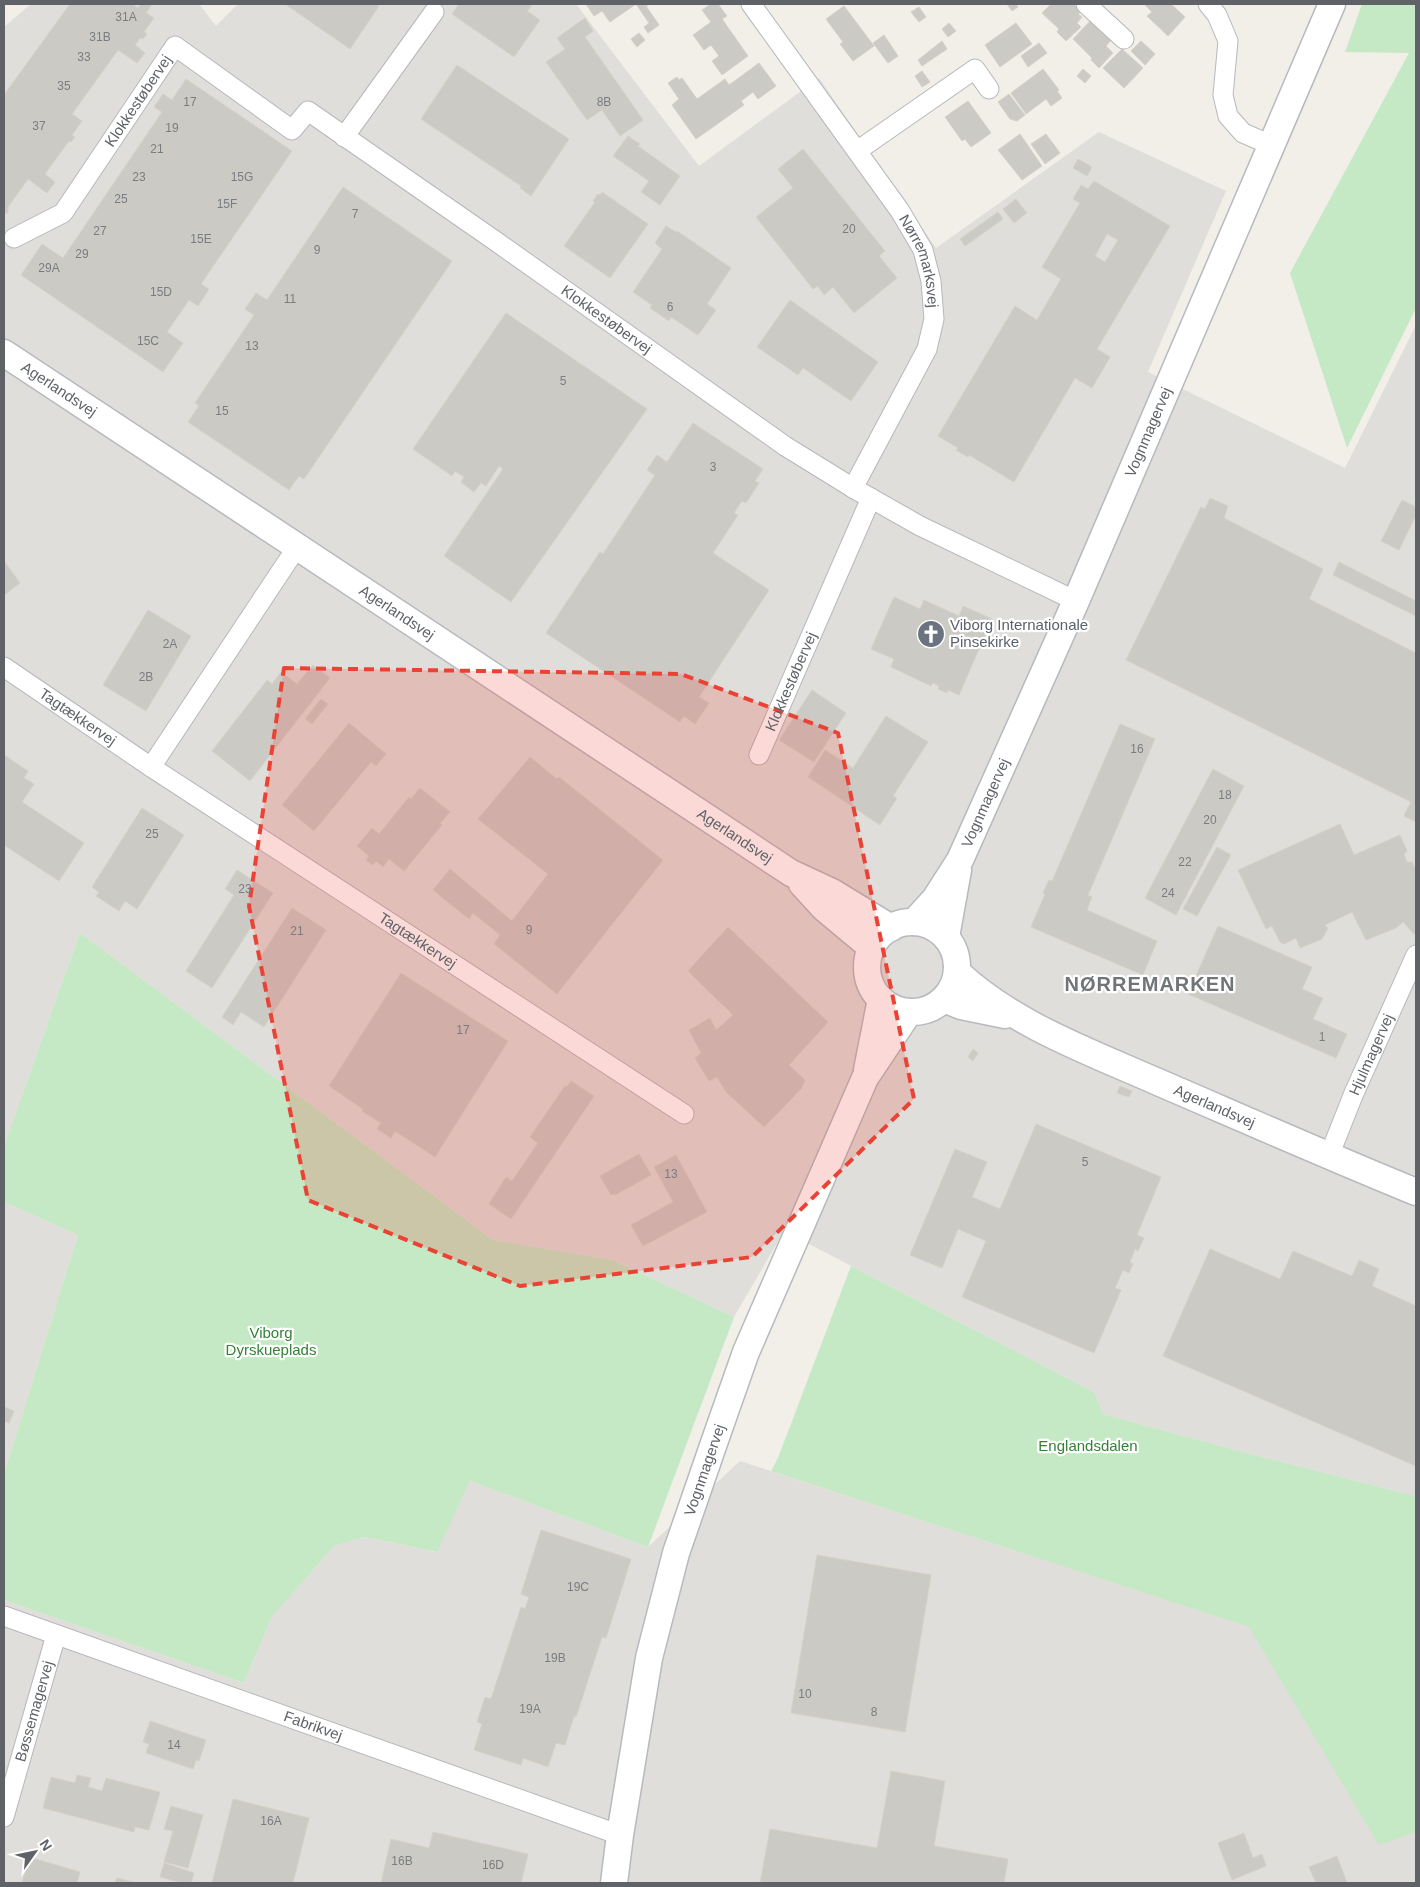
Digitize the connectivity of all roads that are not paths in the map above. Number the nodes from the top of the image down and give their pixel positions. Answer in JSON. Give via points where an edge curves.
{"nodes":[{"id":1,"x":751,"y":4,"type":"edge"},
{"id":2,"x":1086,"y":4,"type":"edge"},
{"id":3,"x":1208,"y":4,"type":"edge"},
{"id":4,"x":1332,"y":4,"type":"edge"},
{"id":5,"x":434,"y":12,"type":"dead end"},
{"id":6,"x":1124,"y":39,"type":"dead end"},
{"id":7,"x":989,"y":89,"type":"dead end"},
{"id":8,"x":344,"y":137,"type":"junction"},
{"id":9,"x":1271,"y":145,"type":"junction"},
{"id":10,"x":857,"y":151,"type":"junction"},
{"id":11,"x":14,"y":238,"type":"dead end"},
{"id":12,"x":4,"y":354,"type":"edge"},
{"id":13,"x":853,"y":488,"type":"junction"},
{"id":14,"x":871,"y":498,"type":"junction"},
{"id":15,"x":297,"y":546,"type":"junction"},
{"id":16,"x":1076,"y":601,"type":"junction"},
{"id":17,"x":4,"y":668,"type":"edge"},
{"id":18,"x":759,"y":755,"type":"dead end"},
{"id":19,"x":151,"y":767,"type":"junction"},
{"id":20,"x":960,"y":860,"type":"junction"},
{"id":21,"x":791,"y":873,"type":"junction"},
{"id":22,"x":902,"y":925,"type":"junction"},
{"id":23,"x":946,"y":937,"type":"junction"},
{"id":24,"x":872,"y":948,"type":"junction"},
{"id":25,"x":1416,"y":955,"type":"edge"},
{"id":26,"x":957,"y":972,"type":"junction"},
{"id":27,"x":881,"y":999,"type":"junction"},
{"id":28,"x":944,"y":999,"type":"junction"},
{"id":29,"x":909,"y":1012,"type":"junction"},
{"id":30,"x":1015,"y":1017,"type":"junction"},
{"id":31,"x":865,"y":1078,"type":"junction"},
{"id":32,"x":684,"y":1114,"type":"dead end"},
{"id":33,"x":1329,"y":1156,"type":"junction"},
{"id":34,"x":1416,"y":1192,"type":"edge"},
{"id":35,"x":4,"y":1616,"type":"edge"},
{"id":36,"x":56,"y":1635,"type":"junction"},
{"id":37,"x":4,"y":1817,"type":"edge"},
{"id":38,"x":620,"y":1835,"type":"junction"},
{"id":39,"x":614,"y":1883,"type":"edge"}],
"edges":[{"from":1,"to":10,"type":"street","name":"Nørremarksvej"},
{"from":2,"to":6,"type":"street"},
{"from":3,"to":9,"type":"street","via":[[1217,15],[1228,41],[1223,95],[1228,116],[1243,133]]},
{"from":4,"to":9,"type":"street","name":"Vognmagervej"},
{"from":5,"to":8,"type":"street"},
{"from":7,"to":10,"type":"street","via":[[975,69]]},
{"from":8,"to":11,"type":"street","name":"Klokkestøbervej","via":[[308,111],[292,130],[174,46],[63,214]]},
{"from":8,"to":13,"type":"street","name":"Klokkestøbervej","via":[[785,446]]},
{"from":9,"to":16,"type":"street","name":"Vognmagervej"},
{"from":10,"to":13,"type":"street","name":"Nørremarksvej","via":[[923,250],[931,281],[934,319],[927,348]]},
{"from":12,"to":15,"type":"street","name":"Agerlandsvej"},
{"from":13,"to":14,"type":"street","name":"Klokkestøbervej"},
{"from":14,"to":16,"type":"street","name":"Klokkestøbervej","via":[[920,526]]},
{"from":14,"to":18,"type":"street","name":"Klokkestøbervej"},
{"from":15,"to":19,"type":"street"},
{"from":15,"to":21,"type":"street","name":"Agerlandsvej"},
{"from":16,"to":20,"type":"street","name":"Vognmagervej"},
{"from":17,"to":19,"type":"street","name":"Tagtækkervej"},
{"from":19,"to":32,"type":"street","name":"Tagtækkervej"},
{"from":20,"to":22,"type":"street","name":"Vognmagervej","via":[[934,899]]},
{"from":20,"to":23,"type":"street","name":"Vognmagervej"},
{"from":21,"to":22,"type":"street","name":"Agerlandsvej"},
{"from":21,"to":24,"type":"street","name":"Agerlandsvej","via":[[824,908]]},
{"from":22,"to":23,"type":"street","via":[[926,924]]},
{"from":22,"to":24,"type":"street","via":[[880,936]]},
{"from":23,"to":26,"type":"street","via":[[956,959]]},
{"from":24,"to":27,"type":"street","via":[[868,976],[873,990]]},
{"from":25,"to":33,"type":"street","name":"Hjulmagervej"},
{"from":26,"to":28,"type":"street","via":[[953,987]]},
{"from":26,"to":30,"type":"street","name":"Agerlandsvej","via":[[972,987]]},
{"from":27,"to":29,"type":"street"},
{"from":27,"to":31,"type":"street","name":"Vognmagervej"},
{"from":28,"to":29,"type":"street","via":[[930,1009]]},
{"from":28,"to":30,"type":"street","name":"Agerlandsvej","via":[[960,1006]]},
{"from":29,"to":31,"type":"street","name":"Vognmagervej"},
{"from":30,"to":33,"type":"street","name":"Agerlandsvej"},
{"from":31,"to":38,"type":"street","name":"Vognmagervej","via":[[746,1352],[676,1553],[649,1658]]},
{"from":33,"to":34,"type":"street","name":"Agerlandsvej"},
{"from":35,"to":36,"type":"street","name":"Fabrikvej"},
{"from":36,"to":37,"type":"street","name":"Bøssemagervej"},
{"from":36,"to":38,"type":"street","name":"Fabrikvej"},
{"from":38,"to":39,"type":"street","name":"Vognmagervej"}]}
